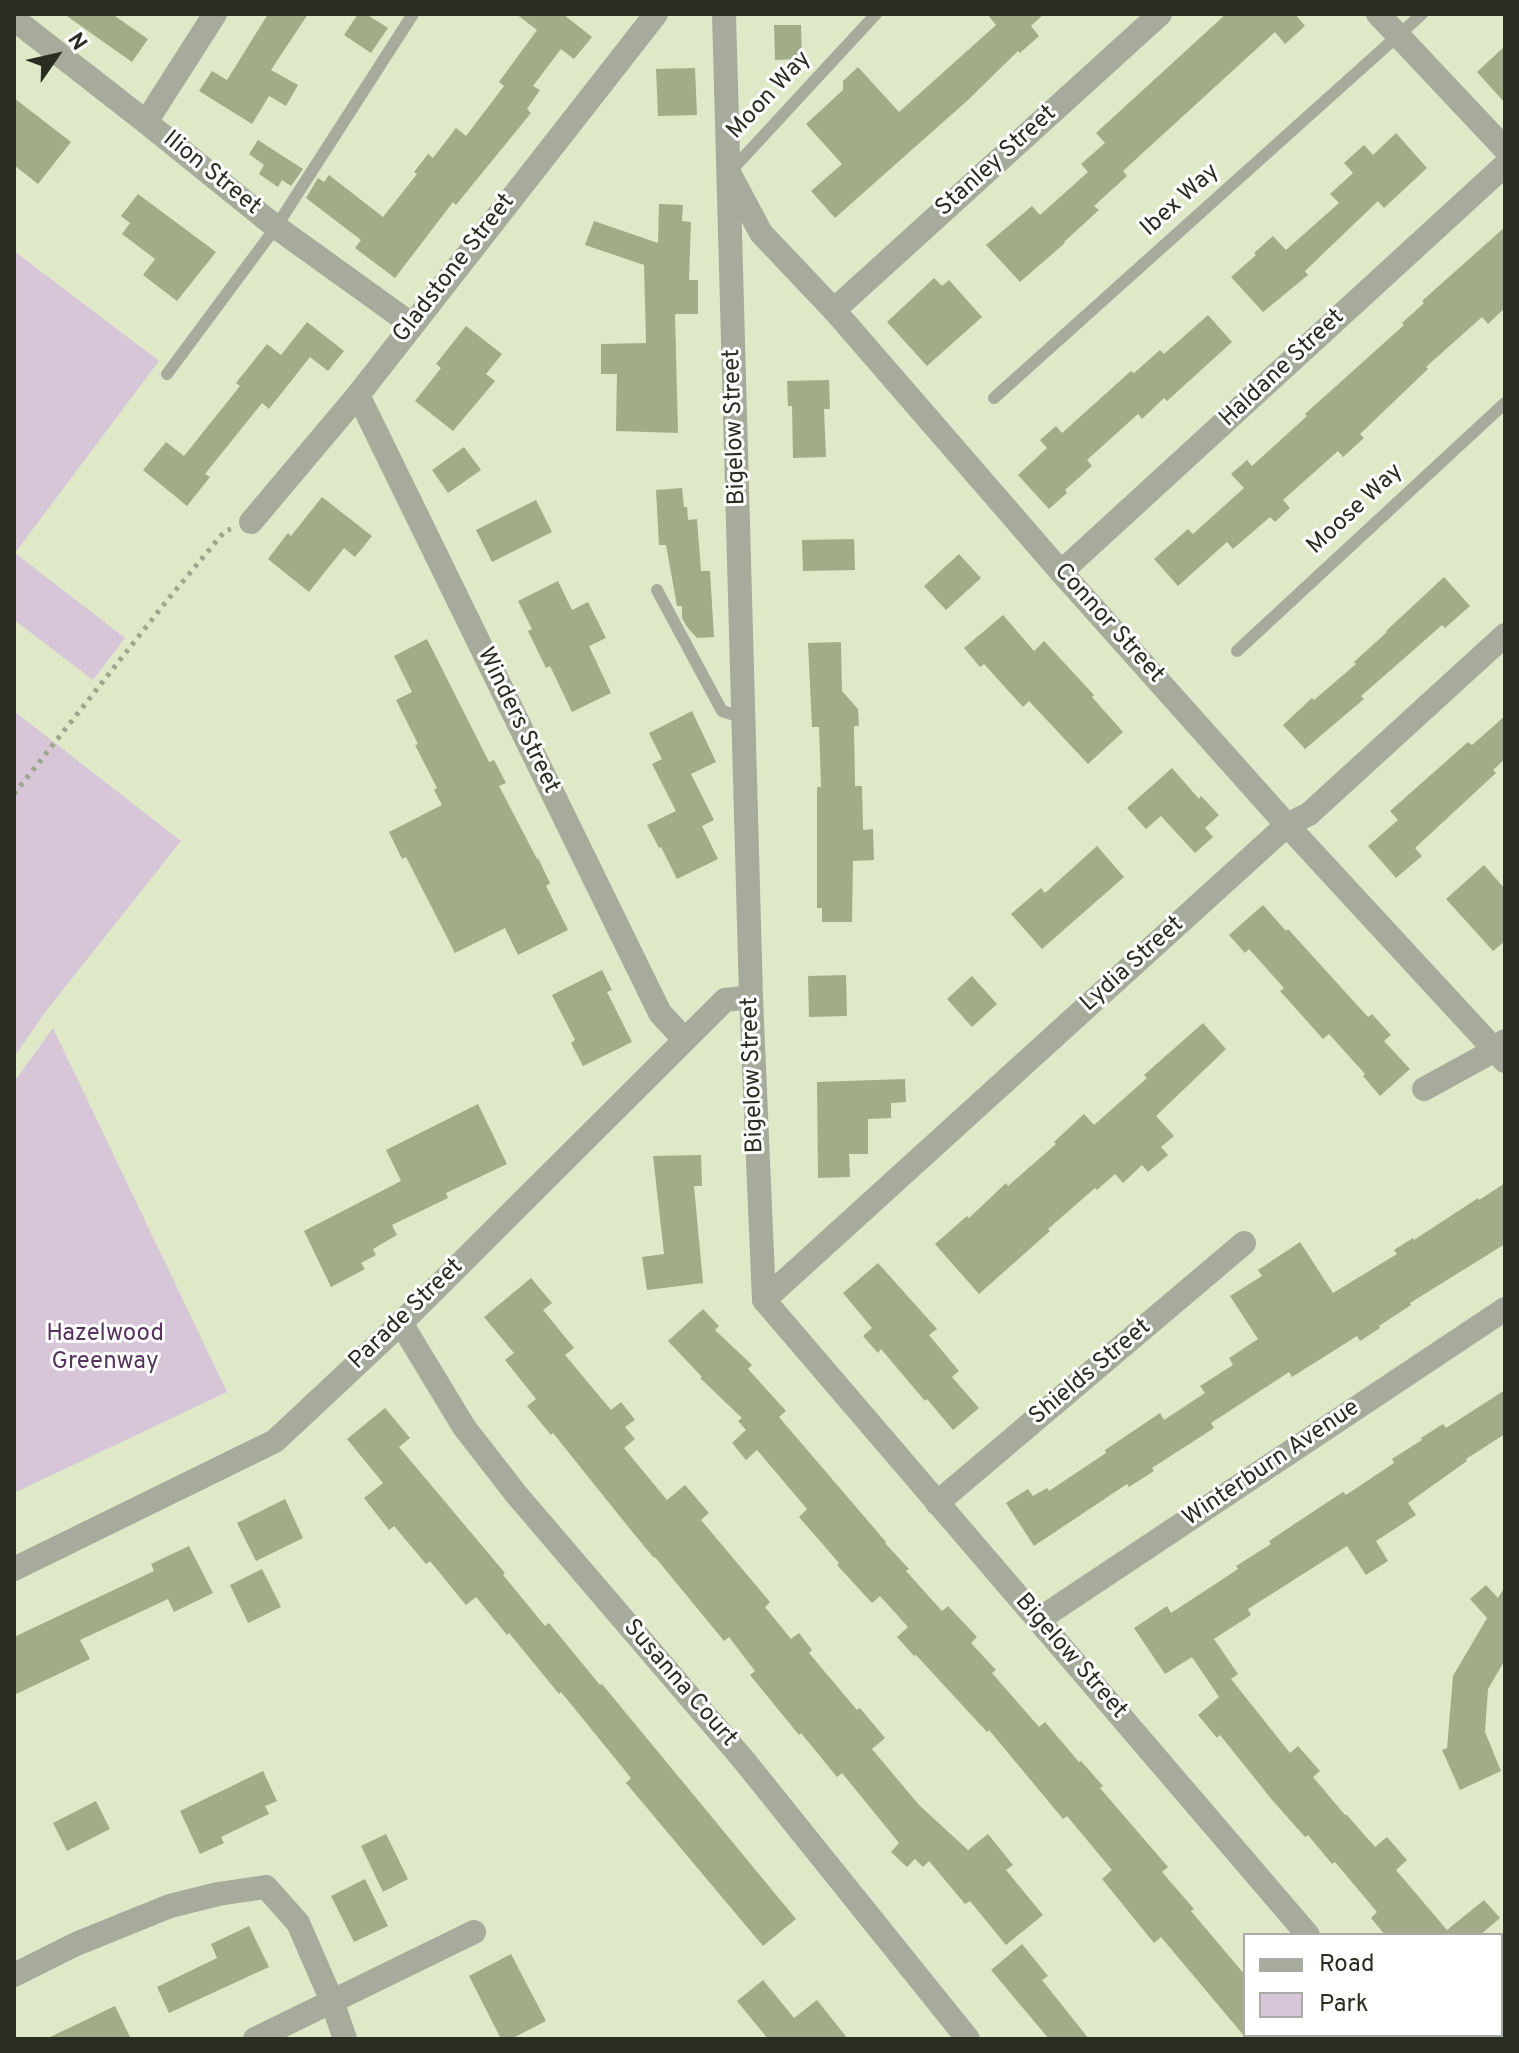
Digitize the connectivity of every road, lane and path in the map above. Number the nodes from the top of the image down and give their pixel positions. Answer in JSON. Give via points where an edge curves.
{"nodes":[{"id":1,"x":215,"y":14,"type":"edge"},
{"id":2,"x":413,"y":14,"type":"edge"},
{"id":3,"x":656,"y":14,"type":"edge"},
{"id":4,"x":724,"y":14,"type":"edge"},
{"id":5,"x":876,"y":14,"type":"edge"},
{"id":6,"x":1160,"y":14,"type":"edge"},
{"id":7,"x":1378,"y":14,"type":"edge"},
{"id":8,"x":1422,"y":14,"type":"edge"},
{"id":9,"x":14,"y":19,"type":"edge"},
{"id":10,"x":1398,"y":36,"type":"junction"},
{"id":11,"x":146,"y":122,"type":"junction"},
{"id":12,"x":1505,"y":149,"type":"edge"},
{"id":13,"x":1505,"y":165,"type":"edge"},
{"id":14,"x":729,"y":173,"type":"junction"},
{"id":15,"x":276,"y":227,"type":"junction"},
{"id":16,"x":834,"y":310,"type":"junction"},
{"id":17,"x":411,"y":324,"type":"junction"},
{"id":18,"x":167,"y":374,"type":"dead end"},
{"id":19,"x":358,"y":395,"type":"junction"},
{"id":20,"x":994,"y":398,"type":"dead end"},
{"id":21,"x":1505,"y":403,"type":"edge"},
{"id":22,"x":251,"y":522,"type":"dead end"},
{"id":23,"x":225,"y":531,"type":"dead end"},
{"id":24,"x":1061,"y":572,"type":"junction"},
{"id":25,"x":657,"y":590,"type":"dead end"},
{"id":26,"x":1505,"y":635,"type":"edge"},
{"id":27,"x":1237,"y":651,"type":"dead end"},
{"id":28,"x":744,"y":718,"type":"junction"},
{"id":29,"x":14,"y":794,"type":"edge"},
{"id":30,"x":1287,"y":825,"type":"junction"},
{"id":31,"x":751,"y":997,"type":"junction"},
{"id":32,"x":685,"y":1040,"type":"junction"},
{"id":33,"x":1502,"y":1051,"type":"edge"},
{"id":34,"x":1424,"y":1089,"type":"dead end"},
{"id":35,"x":1244,"y":1243,"type":"dead end"},
{"id":36,"x":764,"y":1300,"type":"junction"},
{"id":37,"x":1505,"y":1309,"type":"edge"},
{"id":38,"x":401,"y":1323,"type":"junction"},
{"id":39,"x":937,"y":1503,"type":"junction"},
{"id":40,"x":14,"y":1569,"type":"edge"},
{"id":41,"x":1038,"y":1620,"type":"junction"},
{"id":42,"x":474,"y":1932,"type":"dead end"},
{"id":43,"x":1306,"y":1933,"type":"edge"},
{"id":44,"x":14,"y":1975,"type":"edge"},
{"id":45,"x":332,"y":2001,"type":"junction"},
{"id":46,"x":255,"y":2039,"type":"edge"},
{"id":47,"x":345,"y":2039,"type":"edge"},
{"id":48,"x":968,"y":2039,"type":"edge"}],
"edges":[{"from":1,"to":11,"type":"street"},
{"from":2,"to":15,"type":"lane"},
{"from":3,"to":17,"type":"street","name":"Gladstone Street"},
{"from":4,"to":14,"type":"street","name":"Bigelow Street"},
{"from":5,"to":14,"type":"lane","name":"Moon Way"},
{"from":6,"to":16,"type":"street","name":"Stanley Street"},
{"from":7,"to":10,"type":"street"},
{"from":8,"to":10,"type":"lane","name":"Ibex Way"},
{"from":9,"to":11,"type":"street","name":"Ilion Street"},
{"from":10,"to":12,"type":"street"},
{"from":10,"to":20,"type":"lane","name":"Ibex Way"},
{"from":11,"to":15,"type":"street","name":"Ilion Street"},
{"from":13,"to":24,"type":"street","name":"Haldane Street"},
{"from":14,"to":16,"type":"street","name":"Connor Street","via":[[761,233]]},
{"from":14,"to":28,"type":"street","name":"Bigelow Street"},
{"from":15,"to":17,"type":"street","name":"Ilion Street"},
{"from":15,"to":18,"type":"lane"},
{"from":16,"to":24,"type":"street","name":"Connor Street"},
{"from":17,"to":19,"type":"street","name":"Gladstone Street"},
{"from":19,"to":22,"type":"street","name":"Gladstone Street"},
{"from":19,"to":32,"type":"street","name":"Winders Street","via":[[660,1013]]},
{"from":21,"to":27,"type":"lane","name":"Moose Way"},
{"from":23,"to":29,"type":"path"},
{"from":24,"to":30,"type":"street","name":"Connor Street"},
{"from":25,"to":28,"type":"lane","via":[[722,711]]},
{"from":26,"to":30,"type":"street","name":"Lydia Street","via":[[1309,814]]},
{"from":28,"to":31,"type":"street","name":"Bigelow Street"},
{"from":30,"to":33,"type":"street","name":"Connor Street"},
{"from":30,"to":36,"type":"street","name":"Lydia Street"},
{"from":31,"to":32,"type":"street","name":"Parade Street","via":[[725,1000]]},
{"from":31,"to":36,"type":"street","name":"Bigelow Street"},
{"from":32,"to":38,"type":"street","name":"Parade Street"},
{"from":33,"to":34,"type":"street"},
{"from":35,"to":39,"type":"street","name":"Shields Street"},
{"from":36,"to":39,"type":"street","name":"Bigelow Street"},
{"from":37,"to":41,"type":"street","name":"Winterburn Avenue"},
{"from":38,"to":40,"type":"street","name":"Parade Street","via":[[275,1441]]},
{"from":38,"to":48,"type":"street","name":"Susanna Court","via":[[464,1427],[516,1494],[742,1758]]},
{"from":39,"to":41,"type":"street","name":"Bigelow Street"},
{"from":41,"to":43,"type":"street","name":"Bigelow Street"},
{"from":42,"to":45,"type":"street"},
{"from":44,"to":45,"type":"street","via":[[170,1906],[266,1887],[298,1923]]},
{"from":45,"to":46,"type":"street"},
{"from":45,"to":47,"type":"street"}]}
